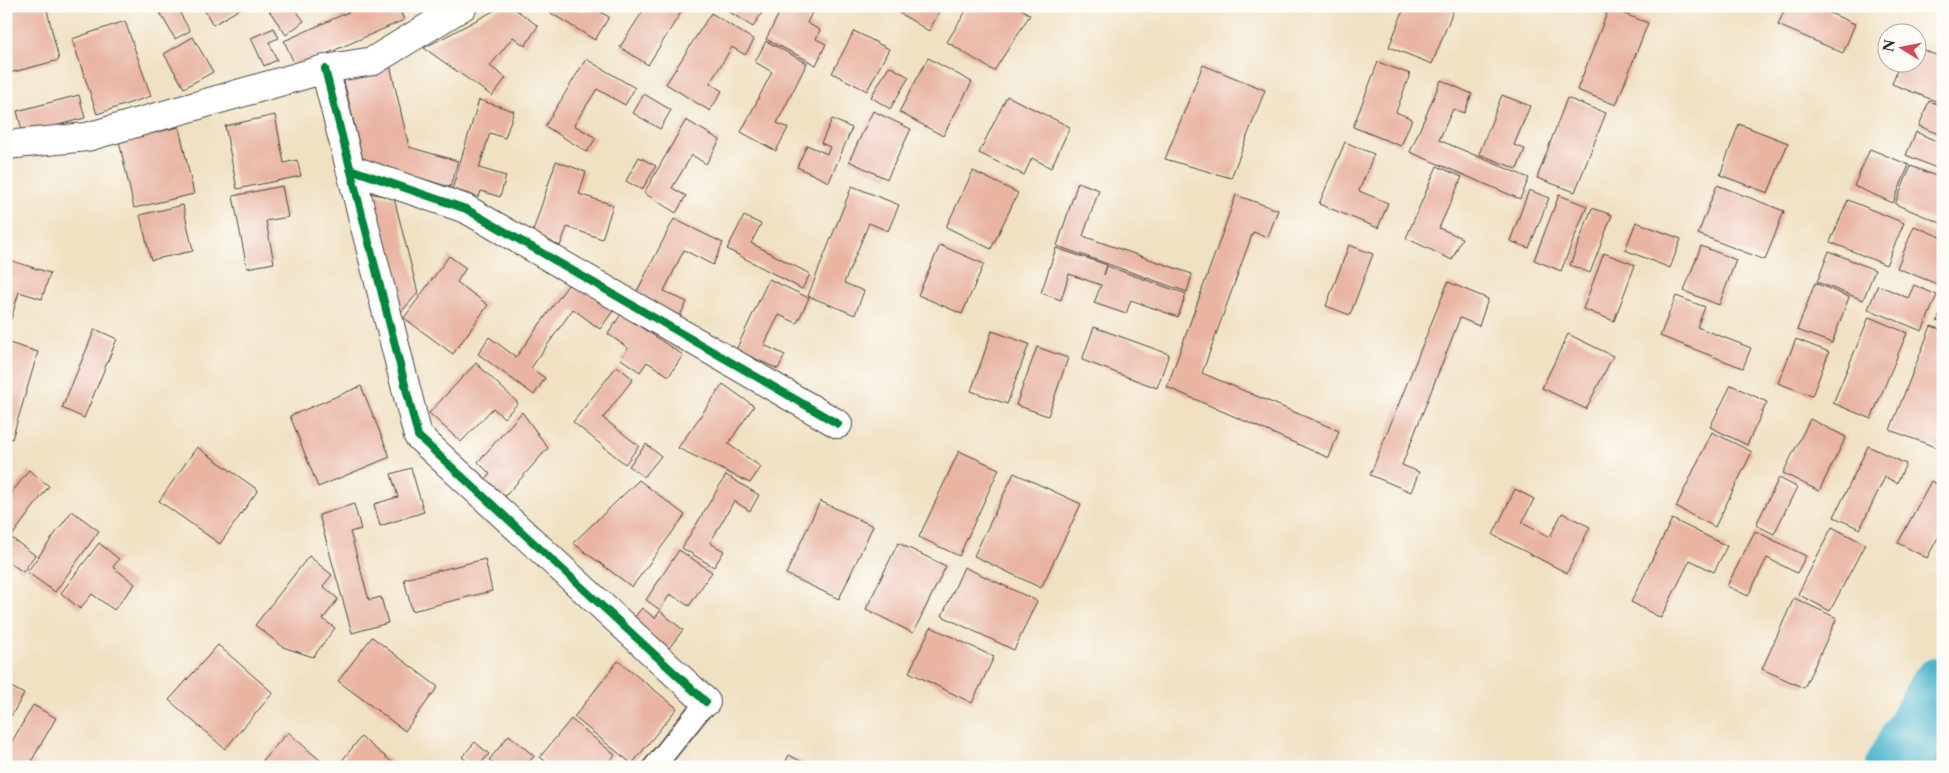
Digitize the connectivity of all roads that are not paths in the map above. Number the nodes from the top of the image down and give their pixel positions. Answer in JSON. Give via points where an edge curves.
{"nodes":[{"id":1,"x":463,"y":6,"type":"edge"},
{"id":2,"x":427,"y":16,"type":"edge"},
{"id":3,"x":325,"y":69,"type":"junction"},
{"id":4,"x":6,"y":145,"type":"edge"},
{"id":5,"x":350,"y":169,"type":"junction"},
{"id":6,"x":838,"y":424,"type":"dead end"},
{"id":7,"x":706,"y":702,"type":"joint"},
{"id":8,"x":654,"y":767,"type":"edge"}],
"edges":[{"from":1,"to":2,"type":"street"},
{"from":2,"to":3,"type":"street","via":[[373,61]]},
{"from":3,"to":4,"type":"street","via":[[87,137]]},
{"from":3,"to":5,"type":"street"},
{"from":5,"to":6,"type":"street","via":[[466,209]]},
{"from":5,"to":7,"type":"street","via":[[418,436]]},
{"from":7,"to":8,"type":"lane"}]}
